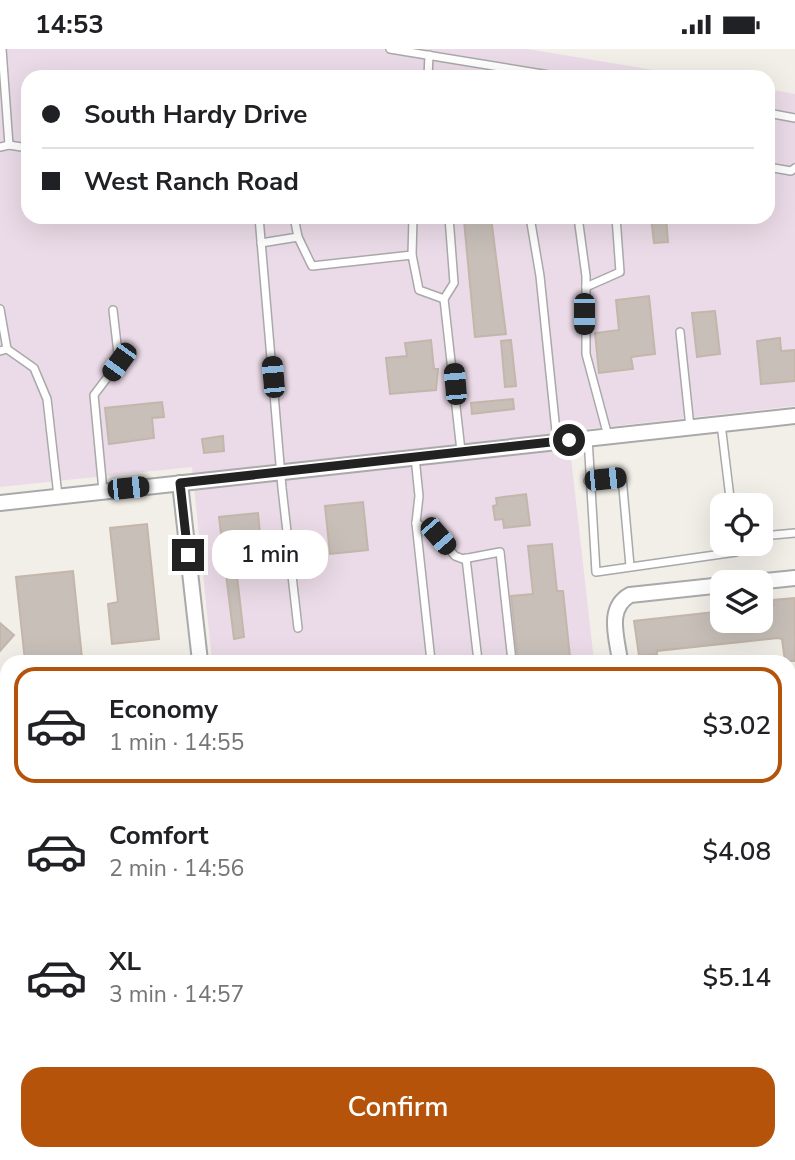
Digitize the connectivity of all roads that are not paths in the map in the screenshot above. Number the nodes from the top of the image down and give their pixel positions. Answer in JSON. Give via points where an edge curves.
{"nodes":[{"id":1,"x":2,"y":49,"type":"edge"},
{"id":2,"x":390,"y":49,"type":"edge"},
{"id":3,"x":429,"y":55,"type":"junction"},
{"id":4,"x":428,"y":70,"type":"edge"},
{"id":5,"x":519,"y":70,"type":"edge"},
{"id":6,"x":775,"y":114,"type":"edge"},
{"id":7,"x":795,"y":118,"type":"edge"},
{"id":8,"x":9,"y":145,"type":"junction"},
{"id":9,"x":0,"y":147,"type":"edge"},
{"id":10,"x":21,"y":147,"type":"edge"},
{"id":11,"x":775,"y":168,"type":"edge"},
{"id":12,"x":795,"y":168,"type":"edge"},
{"id":13,"x":260,"y":224,"type":"edge"},
{"id":14,"x":295,"y":224,"type":"edge"},
{"id":15,"x":413,"y":224,"type":"edge"},
{"id":16,"x":450,"y":224,"type":"edge"},
{"id":17,"x":531,"y":224,"type":"edge"},
{"id":18,"x":579,"y":224,"type":"edge"},
{"id":19,"x":617,"y":224,"type":"edge"},
{"id":20,"x":298,"y":237,"type":"junction"},
{"id":21,"x":261,"y":243,"type":"junction"},
{"id":22,"x":412,"y":255,"type":"junction"},
{"id":23,"x":586,"y":287,"type":"junction"},
{"id":24,"x":444,"y":299,"type":"junction"},
{"id":25,"x":0,"y":309,"type":"edge"},
{"id":26,"x":113,"y":310,"type":"dead end"},
{"id":27,"x":680,"y":332,"type":"dead end"},
{"id":28,"x":3,"y":350,"type":"edge"},
{"id":29,"x":795,"y":416,"type":"edge"},
{"id":30,"x":721,"y":423,"type":"junction"},
{"id":31,"x":690,"y":427,"type":"junction"},
{"id":32,"x":608,"y":436,"type":"junction"},
{"id":33,"x":588,"y":438,"type":"junction"},
{"id":34,"x":557,"y":441,"type":"junction"},
{"id":35,"x":461,"y":451,"type":"junction"},
{"id":36,"x":415,"y":456,"type":"junction"},
{"id":37,"x":280,"y":471,"type":"junction"},
{"id":38,"x":588,"y":481,"type":"junction"},
{"id":39,"x":180,"y":483,"type":"junction"},
{"id":40,"x":103,"y":491,"type":"junction"},
{"id":41,"x":729,"y":493,"type":"edge"},
{"id":42,"x":58,"y":496,"type":"junction"},
{"id":43,"x":0,"y":503,"type":"edge"},
{"id":44,"x":416,"y":523,"type":"junction"},
{"id":45,"x":795,"y":533,"type":"edge"},
{"id":46,"x":773,"y":535,"type":"edge"},
{"id":47,"x":710,"y":555,"type":"edge"},
{"id":48,"x":466,"y":558,"type":"junction"},
{"id":49,"x":630,"y":566,"type":"junction"},
{"id":50,"x":795,"y":578,"type":"edge"},
{"id":51,"x":773,"y":580,"type":"edge"},
{"id":52,"x":710,"y":586,"type":"edge"},
{"id":53,"x":298,"y":628,"type":"dead end"},
{"id":54,"x":199,"y":655,"type":"edge"},
{"id":55,"x":430,"y":655,"type":"edge"},
{"id":56,"x":477,"y":655,"type":"edge"},
{"id":57,"x":511,"y":655,"type":"edge"},
{"id":58,"x":619,"y":655,"type":"edge"}],
"edges":[{"from":1,"to":8,"type":"lane"},
{"from":2,"to":3,"type":"lane"},
{"from":3,"to":4,"type":"lane"},
{"from":3,"to":5,"type":"lane"},
{"from":6,"to":7,"type":"lane"},
{"from":8,"to":9,"type":"lane"},
{"from":8,"to":10,"type":"lane"},
{"from":11,"to":12,"type":"lane"},
{"from":13,"to":21,"type":"lane"},
{"from":14,"to":20,"type":"lane"},
{"from":15,"to":22,"type":"lane"},
{"from":16,"to":24,"type":"lane","via":[[454,283]]},
{"from":17,"to":34,"type":"lane"},
{"from":18,"to":23,"type":"lane"},
{"from":19,"to":23,"type":"lane","via":[[620,272]]},
{"from":20,"to":21,"type":"lane"},
{"from":20,"to":22,"type":"lane","via":[[312,265]]},
{"from":21,"to":37,"type":"lane"},
{"from":22,"to":24,"type":"lane","via":[[419,291]]},
{"from":23,"to":32,"type":"lane","via":[[586,354]]},
{"from":24,"to":35,"type":"lane"},
{"from":25,"to":28,"type":"lane"},
{"from":26,"to":40,"type":"lane","via":[[119,362],[94,395]]},
{"from":27,"to":31,"type":"lane"},
{"from":28,"to":42,"type":"lane","via":[[34,367],[47,399]]},
{"from":29,"to":30,"type":"street"},
{"from":30,"to":31,"type":"street"},
{"from":30,"to":41,"type":"lane"},
{"from":31,"to":32,"type":"street"},
{"from":32,"to":33,"type":"street"},
{"from":33,"to":34,"type":"street"},
{"from":33,"to":38,"type":"lane"},
{"from":34,"to":35,"type":"street"},
{"from":35,"to":36,"type":"street"},
{"from":36,"to":37,"type":"street"},
{"from":36,"to":44,"type":"lane"},
{"from":37,"to":39,"type":"street"},
{"from":37,"to":53,"type":"lane"},
{"from":38,"to":49,"type":"lane","via":[[622,477]]},
{"from":38,"to":49,"type":"lane","via":[[596,572]]},
{"from":39,"to":40,"type":"street"},
{"from":39,"to":54,"type":"street"},
{"from":40,"to":42,"type":"street"},
{"from":42,"to":43,"type":"street"},
{"from":44,"to":48,"type":"lane","via":[[438,536],[455,556]]},
{"from":44,"to":55,"type":"lane"},
{"from":45,"to":46,"type":"lane"},
{"from":47,"to":49,"type":"lane"},
{"from":48,"to":56,"type":"lane"},
{"from":48,"to":57,"type":"lane","via":[[500,552]]},
{"from":50,"to":51,"type":"street"},
{"from":52,"to":58,"type":"street","via":[[620,600],[614,609]]}]}
